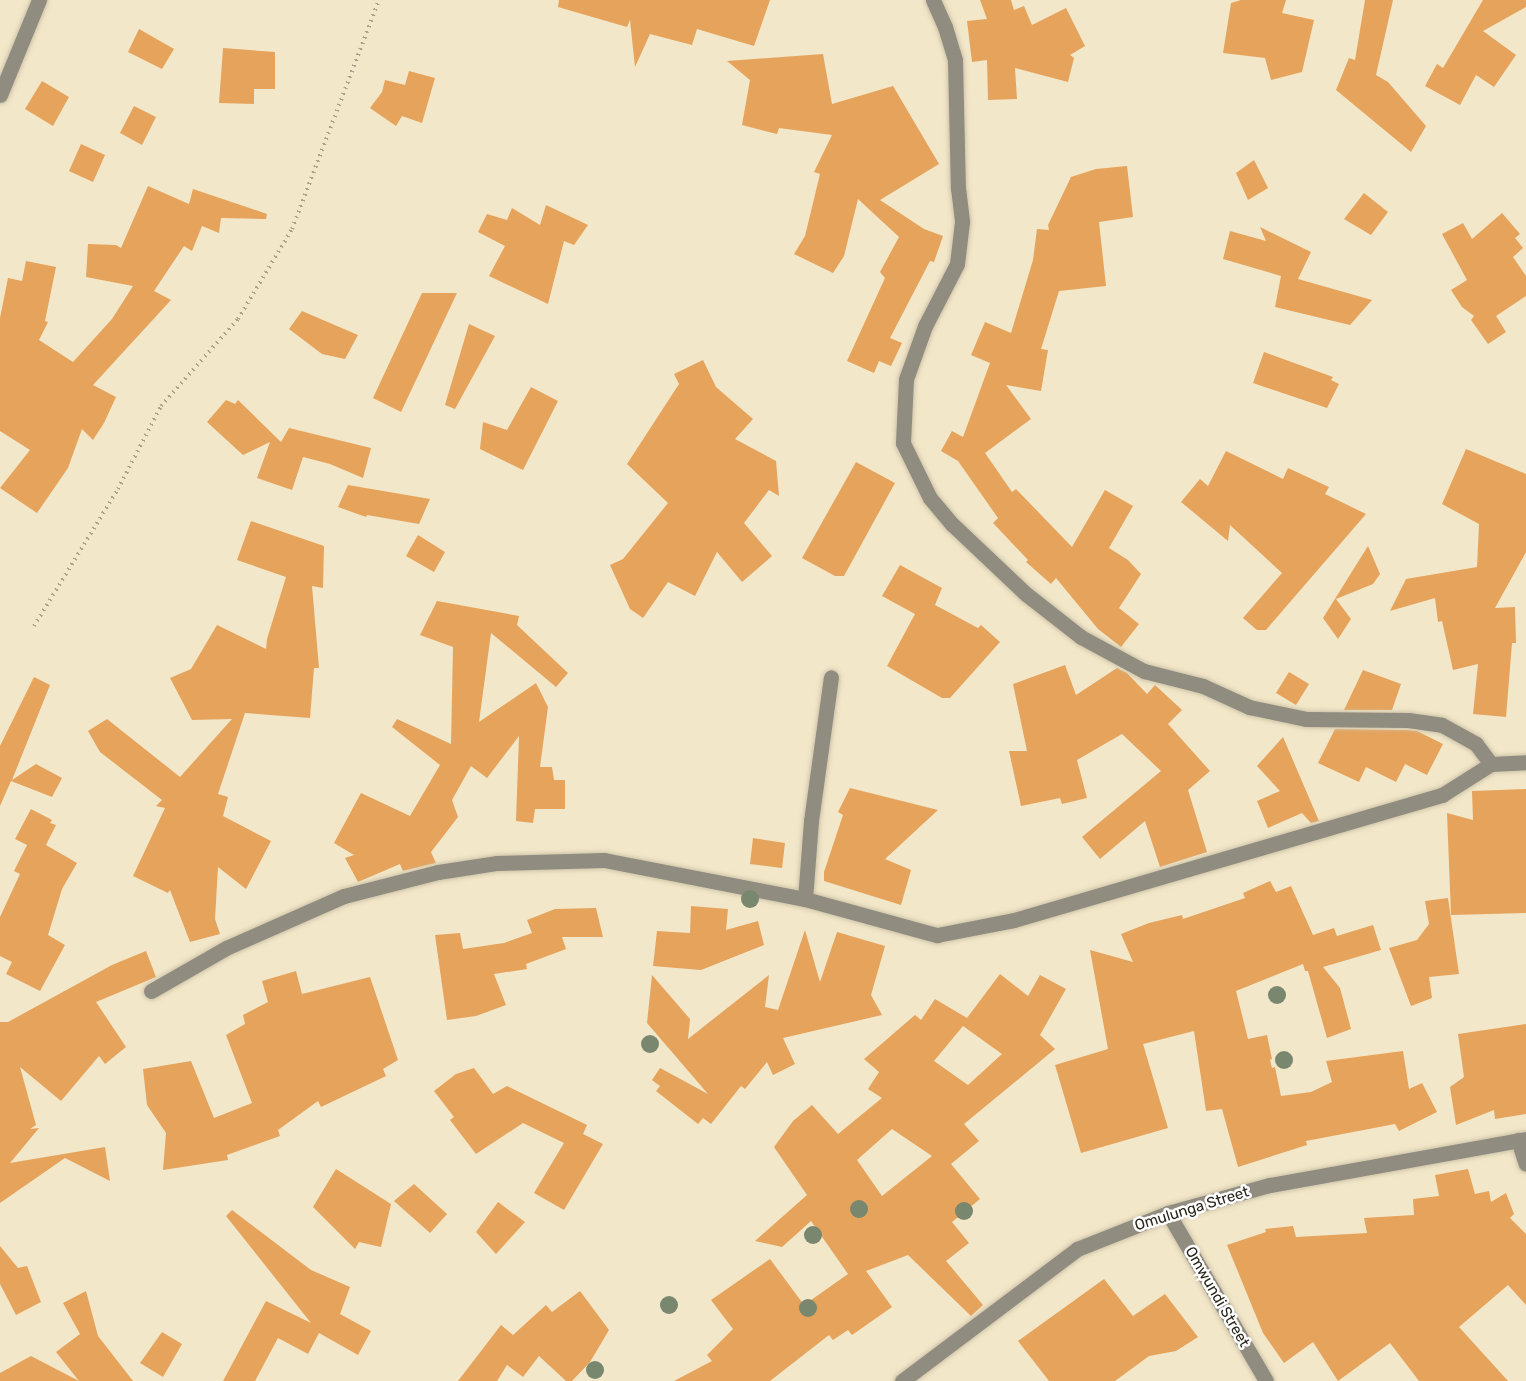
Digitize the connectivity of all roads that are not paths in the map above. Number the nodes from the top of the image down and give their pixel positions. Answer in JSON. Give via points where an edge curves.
{"nodes":[{"id":1,"x":39,"y":0,"type":"edge"},
{"id":2,"x":933,"y":0,"type":"edge"},
{"id":3,"x":0,"y":95,"type":"edge"},
{"id":4,"x":831,"y":677,"type":"dead end"},
{"id":5,"x":1526,"y":762,"type":"edge"},
{"id":6,"x":1491,"y":764,"type":"junction"},
{"id":7,"x":805,"y":899,"type":"junction"},
{"id":8,"x":151,"y":991,"type":"dead end"},
{"id":9,"x":1522,"y":1139,"type":"edge"},
{"id":10,"x":1526,"y":1164,"type":"edge"},
{"id":11,"x":1168,"y":1213,"type":"junction"},
{"id":12,"x":902,"y":1381,"type":"edge"},
{"id":13,"x":1266,"y":1381,"type":"edge"}],
"edges":[{"from":1,"to":3,"type":"street"},
{"from":2,"to":6,"type":"street","via":[[955,60],[962,222],[957,264],[926,326],[906,379],[903,443],[930,498],[1026,594],[1081,637],[1144,670],[1203,686],[1249,707],[1306,719],[1408,720],[1442,725],[1476,744]]},
{"from":4,"to":7,"type":"street"},
{"from":5,"to":6,"type":"street"},
{"from":6,"to":7,"type":"street","via":[[1442,795],[1004,922],[937,935]]},
{"from":7,"to":8,"type":"street","via":[[604,860],[497,862],[438,872],[344,896],[226,948]]},
{"from":9,"to":10,"type":"street"},
{"from":9,"to":11,"type":"street","name":"Omulunga Street","via":[[1270,1185]]},
{"from":11,"to":12,"type":"street","name":"Omulunga Street","via":[[1077,1249]]},
{"from":11,"to":13,"type":"street","name":"Omwundi Street"}]}
